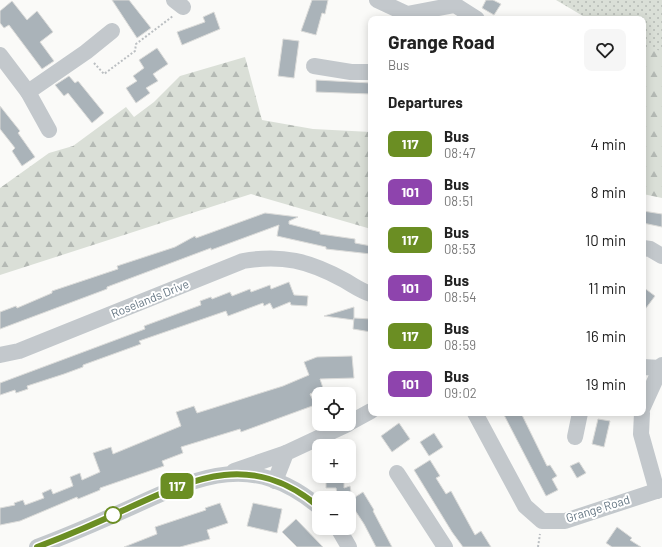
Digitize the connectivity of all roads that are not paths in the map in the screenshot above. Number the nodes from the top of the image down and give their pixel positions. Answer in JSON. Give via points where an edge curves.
{"nodes":[{"id":1,"x":377,"y":0,"type":"edge"},
{"id":2,"x":406,"y":16,"type":"edge"},
{"id":3,"x":472,"y":16,"type":"edge"},
{"id":4,"x":112,"y":31,"type":"dead end"},
{"id":5,"x":0,"y":55,"type":"edge"},
{"id":6,"x":314,"y":66,"type":"dead end"},
{"id":7,"x":368,"y":72,"type":"edge"},
{"id":8,"x":28,"y":92,"type":"junction"},
{"id":9,"x":49,"y":130,"type":"dead end"},
{"id":10,"x":646,"y":248,"type":"edge"},
{"id":11,"x":662,"y":256,"type":"edge"},
{"id":12,"x":368,"y":292,"type":"edge"},
{"id":13,"x":0,"y":354,"type":"edge"},
{"id":14,"x":661,"y":366,"type":"edge"},
{"id":15,"x":646,"y":367,"type":"edge"},
{"id":16,"x":646,"y":400,"type":"edge"},
{"id":17,"x":368,"y":413,"type":"edge"},
{"id":18,"x":477,"y":416,"type":"edge"},
{"id":19,"x":579,"y":416,"type":"edge"},
{"id":20,"x":642,"y":416,"type":"edge"},
{"id":21,"x":356,"y":419,"type":"edge"},
{"id":22,"x":333,"y":431,"type":"edge"},
{"id":23,"x":575,"y":437,"type":"dead end"},
{"id":24,"x":286,"y":453,"type":"junction"},
{"id":25,"x":229,"y":473,"type":"junction"},
{"id":26,"x":397,"y":473,"type":"dead end"},
{"id":27,"x":275,"y":481,"type":"junction"},
{"id":28,"x":659,"y":490,"type":"edge"},
{"id":29,"x":312,"y":501,"type":"edge"},
{"id":30,"x":342,"y":535,"type":"edge"},
{"id":31,"x":37,"y":547,"type":"edge"},
{"id":32,"x":349,"y":547,"type":"edge"},
{"id":33,"x":445,"y":547,"type":"edge"}],
"edges":[{"from":1,"to":2,"type":"street"},
{"from":2,"to":3,"type":"street","via":[[455,5]]},
{"from":4,"to":8,"type":"street"},
{"from":5,"to":8,"type":"street"},
{"from":6,"to":7,"type":"street"},
{"from":8,"to":9,"type":"street"},
{"from":10,"to":11,"type":"street"},
{"from":12,"to":13,"type":"street","name":"Roselands Drive","via":[[302,262],[266,257],[243,261],[19,351]]},
{"from":14,"to":15,"type":"street"},
{"from":14,"to":16,"type":"street"},
{"from":17,"to":21,"type":"street"},
{"from":18,"to":28,"type":"street","name":"Grange Road","via":[[525,506],[542,521],[565,521]]},
{"from":19,"to":23,"type":"street"},
{"from":20,"to":28,"type":"street","via":[[641,434]]},
{"from":22,"to":24,"type":"street"},
{"from":24,"to":25,"type":"street"},
{"from":24,"to":27,"type":"street"},
{"from":25,"to":27,"type":"street","via":[[255,475]]},
{"from":25,"to":31,"type":"street","via":[[182,484]]},
{"from":26,"to":33,"type":"street"},
{"from":27,"to":29,"type":"street"},
{"from":30,"to":32,"type":"street"}]}
